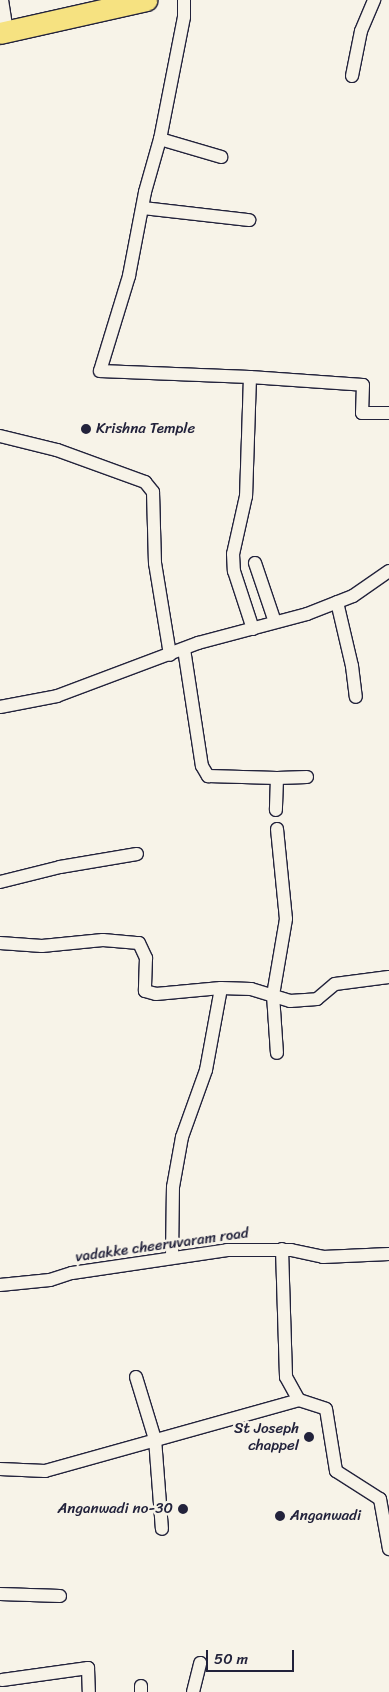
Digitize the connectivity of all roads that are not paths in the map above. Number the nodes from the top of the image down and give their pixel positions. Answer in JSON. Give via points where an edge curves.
{"nodes":[{"id":1,"x":2,"y":0,"type":"edge"},
{"id":2,"x":146,"y":0,"type":"edge"},
{"id":3,"x":184,"y":0,"type":"edge"},
{"id":4,"x":374,"y":0,"type":"edge"},
{"id":5,"x":4,"y":32,"type":"edge"},
{"id":6,"x":352,"y":76,"type":"dead end"},
{"id":7,"x":160,"y":140,"type":"junction"},
{"id":8,"x":221,"y":158,"type":"dead end"},
{"id":9,"x":143,"y":208,"type":"junction"},
{"id":10,"x":249,"y":220,"type":"dead end"},
{"id":11,"x":250,"y":377,"type":"junction"},
{"id":12,"x":389,"y":413,"type":"edge"},
{"id":13,"x":0,"y":436,"type":"edge"},
{"id":14,"x":256,"y":563,"type":"dead end"},
{"id":15,"x":389,"y":571,"type":"edge"},
{"id":16,"x":337,"y":602,"type":"junction"},
{"id":17,"x":275,"y":622,"type":"junction"},
{"id":18,"x":253,"y":629,"type":"junction"},
{"id":19,"x":184,"y":649,"type":"junction"},
{"id":20,"x":170,"y":655,"type":"junction"},
{"id":21,"x":356,"y":697,"type":"dead end"},
{"id":22,"x":0,"y":707,"type":"edge"},
{"id":23,"x":307,"y":777,"type":"dead end"},
{"id":24,"x":277,"y":778,"type":"junction"},
{"id":25,"x":276,"y":810,"type":"dead end"},
{"id":26,"x":277,"y":830,"type":"dead end"},
{"id":27,"x":137,"y":854,"type":"dead end"},
{"id":28,"x":0,"y":882,"type":"edge"},
{"id":29,"x":0,"y":944,"type":"edge"},
{"id":30,"x":389,"y":977,"type":"edge"},
{"id":31,"x":221,"y":988,"type":"junction"},
{"id":32,"x":272,"y":995,"type":"junction"},
{"id":33,"x":277,"y":1053,"type":"dead end"},
{"id":34,"x":282,"y":1249,"type":"junction"},
{"id":35,"x":389,"y":1254,"type":"edge"},
{"id":36,"x":172,"y":1257,"type":"junction"},
{"id":37,"x":0,"y":1285,"type":"edge"},
{"id":38,"x":136,"y":1376,"type":"dead end"},
{"id":39,"x":299,"y":1400,"type":"junction"},
{"id":40,"x":155,"y":1439,"type":"junction"},
{"id":41,"x":0,"y":1469,"type":"edge"},
{"id":42,"x":162,"y":1529,"type":"dead end"},
{"id":43,"x":389,"y":1549,"type":"edge"},
{"id":44,"x":0,"y":1594,"type":"edge"},
{"id":45,"x":60,"y":1596,"type":"dead end"},
{"id":46,"x":200,"y":1663,"type":"dead end"},
{"id":47,"x":2,"y":1680,"type":"dead end"},
{"id":48,"x":89,"y":1692,"type":"edge"},
{"id":49,"x":193,"y":1692,"type":"edge"}],
"edges":[{"from":1,"to":5,"type":"street"},
{"from":2,"to":5,"type":"highway"},
{"from":3,"to":7,"type":"street","via":[[184,17]]},
{"from":4,"to":6,"type":"street","via":[[361,31]]},
{"from":7,"to":8,"type":"street"},
{"from":7,"to":9,"type":"street"},
{"from":9,"to":10,"type":"street"},
{"from":9,"to":11,"type":"street","via":[[129,276],[100,371]]},
{"from":11,"to":12,"type":"street","via":[[363,385],[362,413]]},
{"from":11,"to":18,"type":"street","via":[[246,496],[233,554],[234,571]]},
{"from":13,"to":20,"type":"street","via":[[57,450],[145,482],[153,492],[155,563]]},
{"from":14,"to":17,"type":"street"},
{"from":15,"to":16,"type":"street","via":[[353,596]]},
{"from":16,"to":17,"type":"street"},
{"from":16,"to":21,"type":"street"},
{"from":17,"to":18,"type":"street"},
{"from":18,"to":19,"type":"street"},
{"from":19,"to":20,"type":"street"},
{"from":19,"to":24,"type":"street","via":[[202,766],[208,776]]},
{"from":20,"to":22,"type":"street","via":[[56,696]]},
{"from":23,"to":24,"type":"street"},
{"from":24,"to":25,"type":"street"},
{"from":26,"to":32,"type":"street","via":[[286,919]]},
{"from":27,"to":28,"type":"street","via":[[60,867]]},
{"from":29,"to":31,"type":"street","via":[[42,946],[103,940],[139,943],[146,958],[145,991],[156,994]]},
{"from":30,"to":32,"type":"street","via":[[335,984],[317,998],[290,1001]]},
{"from":31,"to":32,"type":"street","via":[[251,989]]},
{"from":31,"to":36,"type":"street","via":[[206,1070],[182,1137],[174,1178]]},
{"from":32,"to":33,"type":"street"},
{"from":34,"to":35,"type":"street","name":"vadakke cheeruvaram road","via":[[323,1257]]},
{"from":34,"to":36,"type":"street","name":"vadakke cheeruvaram road","via":[[227,1250]]},
{"from":34,"to":39,"type":"street","via":[[286,1377]]},
{"from":36,"to":37,"type":"street","name":"vadakke cheeruvaram road","via":[[145,1264],[72,1273],[50,1280]]},
{"from":38,"to":40,"type":"street"},
{"from":39,"to":40,"type":"street"},
{"from":39,"to":43,"type":"street","via":[[326,1409],[336,1471],[380,1499]]},
{"from":40,"to":41,"type":"street","via":[[45,1471]]},
{"from":40,"to":42,"type":"street"},
{"from":44,"to":45,"type":"street"},
{"from":46,"to":49,"type":"street"},
{"from":47,"to":48,"type":"street","via":[[88,1668]]}]}
